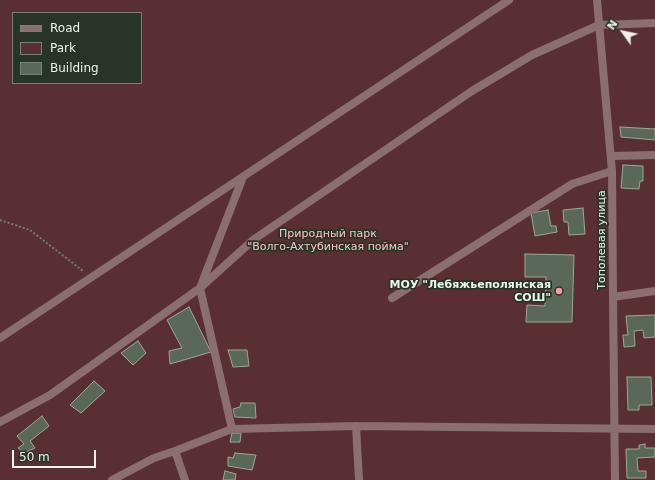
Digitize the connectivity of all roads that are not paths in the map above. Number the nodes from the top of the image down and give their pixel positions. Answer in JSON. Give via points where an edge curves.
{"nodes":[{"id":1,"x":509,"y":0,"type":"edge"},
{"id":2,"x":597,"y":0,"type":"edge"},
{"id":3,"x":655,"y":23,"type":"edge"},
{"id":4,"x":599,"y":24,"type":"junction"},
{"id":5,"x":655,"y":155,"type":"edge"},
{"id":6,"x":611,"y":156,"type":"junction"},
{"id":7,"x":612,"y":171,"type":"junction"},
{"id":8,"x":243,"y":177,"type":"junction"},
{"id":9,"x":200,"y":288,"type":"junction"},
{"id":10,"x":655,"y":292,"type":"edge"},
{"id":11,"x":613,"y":297,"type":"junction"},
{"id":12,"x":392,"y":298,"type":"dead end"},
{"id":13,"x":0,"y":338,"type":"edge"},
{"id":14,"x":0,"y":422,"type":"edge"},
{"id":15,"x":356,"y":426,"type":"junction"},
{"id":16,"x":232,"y":429,"type":"junction"},
{"id":17,"x":614,"y":429,"type":"junction"},
{"id":18,"x":655,"y":429,"type":"edge"},
{"id":19,"x":175,"y":451,"type":"junction"},
{"id":20,"x":112,"y":480,"type":"edge"},
{"id":21,"x":185,"y":480,"type":"edge"},
{"id":22,"x":359,"y":480,"type":"edge"},
{"id":23,"x":615,"y":480,"type":"edge"}],
"edges":[{"from":1,"to":8,"type":"street"},
{"from":2,"to":4,"type":"street","name":"Тополевая улица"},
{"from":3,"to":4,"type":"street"},
{"from":4,"to":6,"type":"street","name":"Тополевая улица"},
{"from":4,"to":9,"type":"street","via":[[532,55],[472,91],[253,240]]},
{"from":5,"to":6,"type":"street"},
{"from":6,"to":7,"type":"street","name":"Тополевая улица"},
{"from":7,"to":11,"type":"street","name":"Тополевая улица"},
{"from":7,"to":12,"type":"street","via":[[572,184]]},
{"from":8,"to":9,"type":"street"},
{"from":8,"to":13,"type":"street"},
{"from":9,"to":14,"type":"street","via":[[50,394]]},
{"from":9,"to":16,"type":"street"},
{"from":10,"to":11,"type":"street"},
{"from":11,"to":17,"type":"street","name":"Тополевая улица"},
{"from":15,"to":16,"type":"street"},
{"from":15,"to":17,"type":"street"},
{"from":15,"to":22,"type":"street"},
{"from":16,"to":19,"type":"street"},
{"from":17,"to":18,"type":"street"},
{"from":17,"to":23,"type":"street","name":"Тополевая улица"},
{"from":19,"to":20,"type":"street","via":[[154,458]]},
{"from":19,"to":21,"type":"street"}]}
